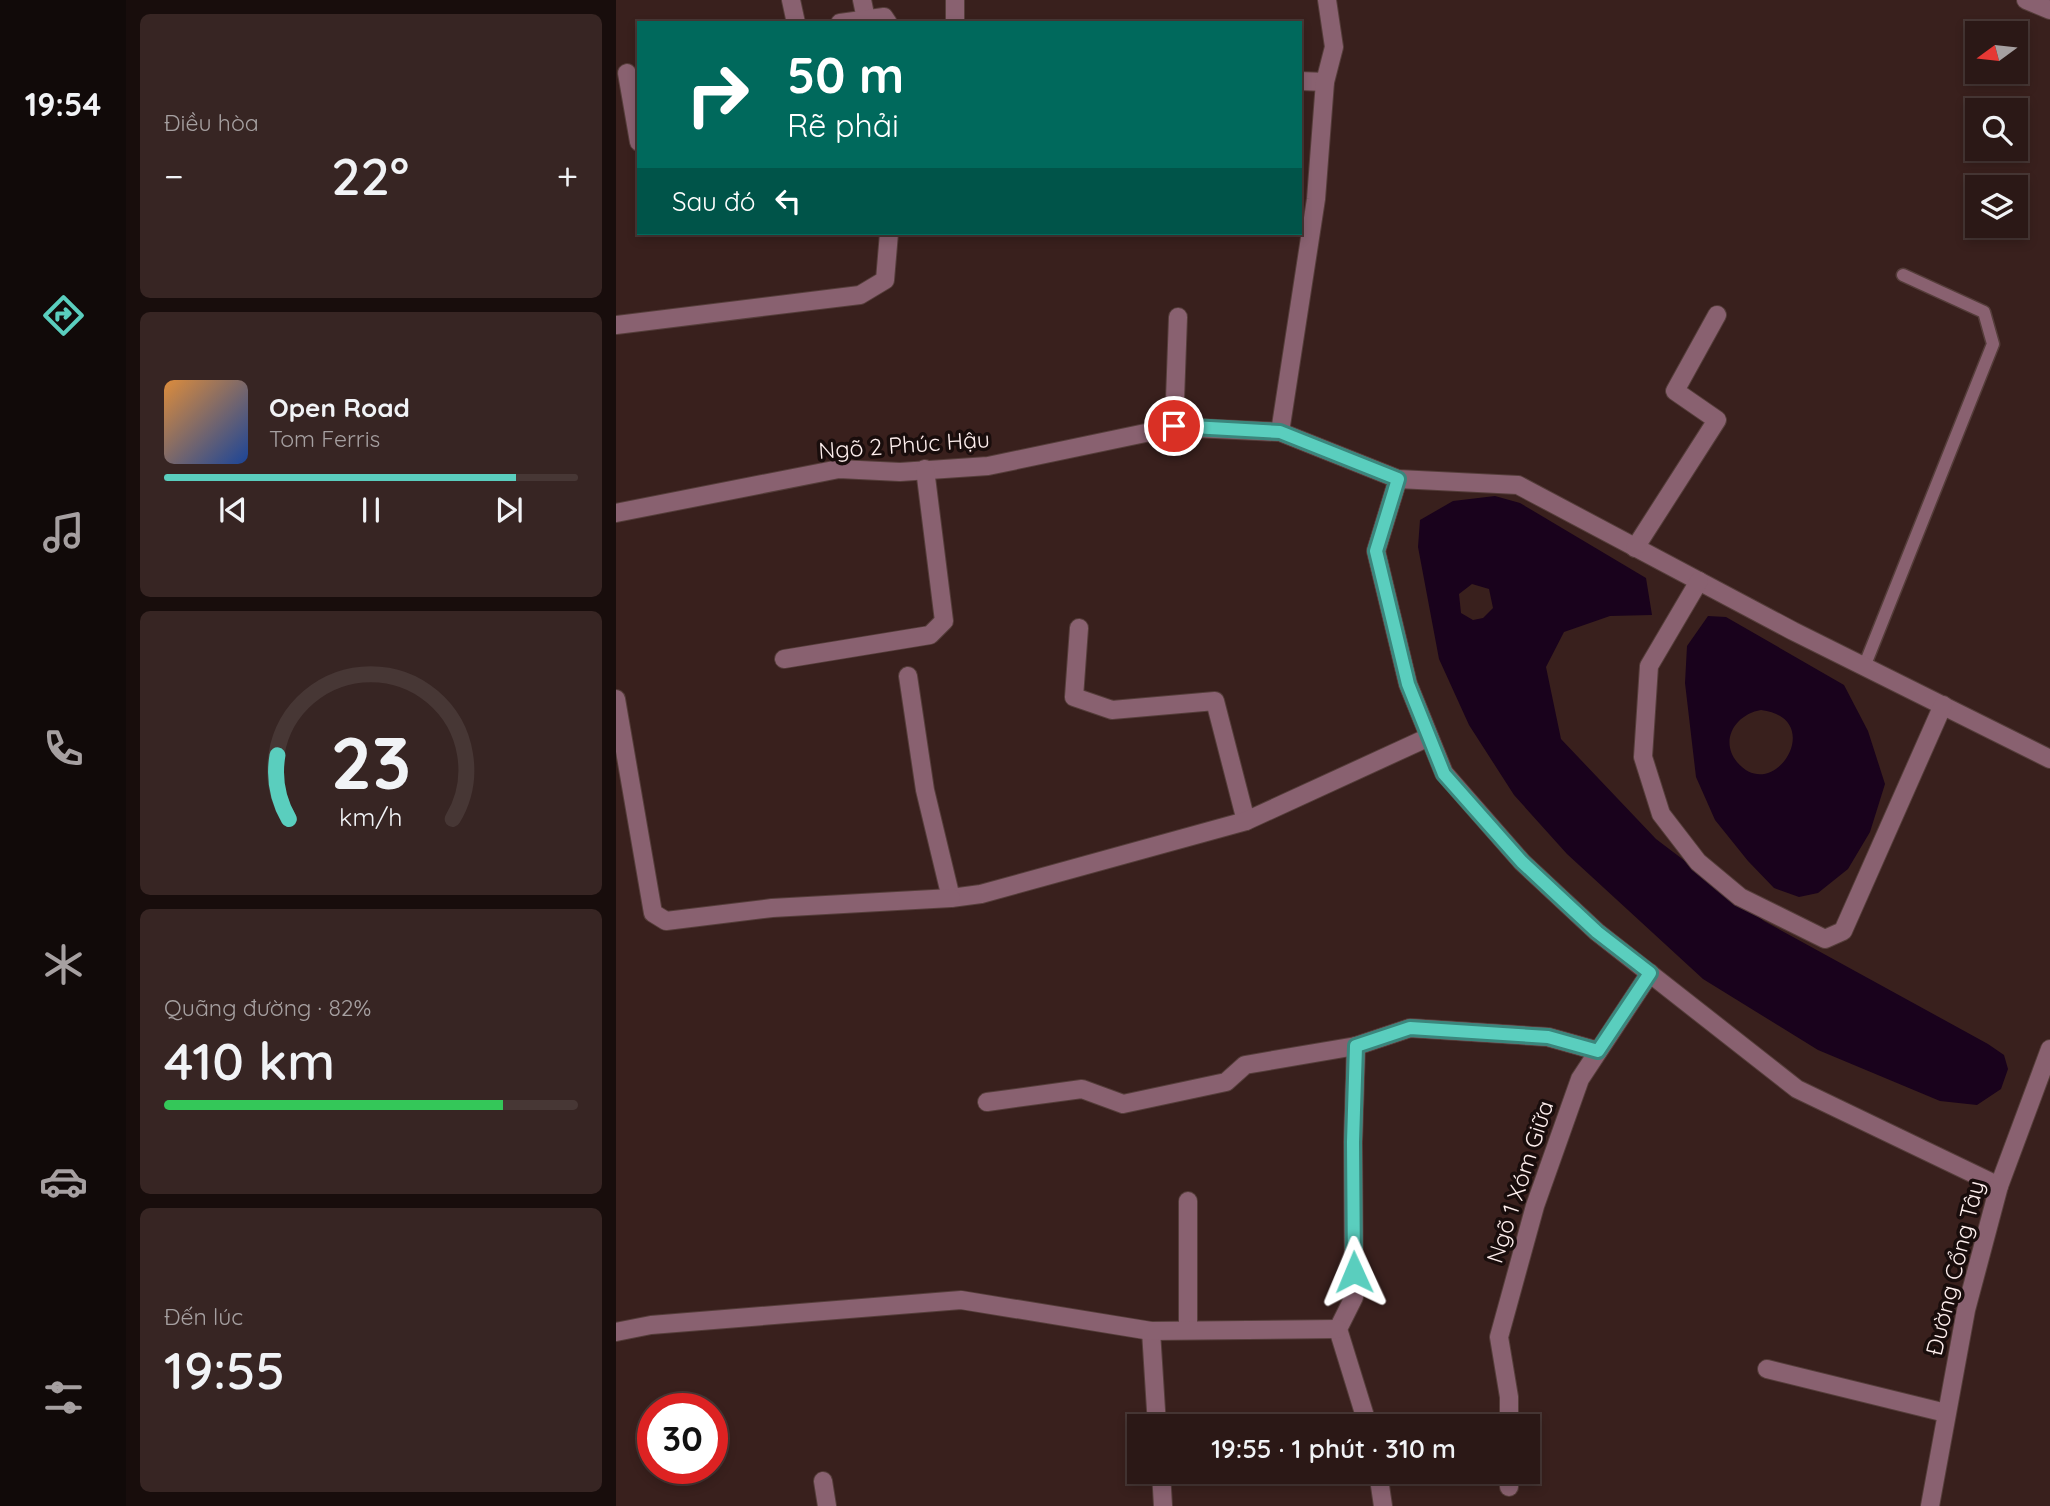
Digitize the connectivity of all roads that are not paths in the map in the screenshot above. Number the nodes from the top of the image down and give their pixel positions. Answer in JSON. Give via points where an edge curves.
{"nodes":[{"id":1,"x":791,"y":0,"type":"edge"},
{"id":2,"x":862,"y":0,"type":"edge"},
{"id":3,"x":955,"y":0,"type":"edge"},
{"id":4,"x":1327,"y":0,"type":"edge"},
{"id":5,"x":2026,"y":0,"type":"edge"},
{"id":6,"x":2050,"y":10,"type":"edge"},
{"id":7,"x":866,"y":19,"type":"junction"},
{"id":8,"x":796,"y":21,"type":"edge"},
{"id":9,"x":853,"y":21,"type":"edge"},
{"id":10,"x":887,"y":21,"type":"edge"},
{"id":11,"x":955,"y":21,"type":"edge"},
{"id":12,"x":627,"y":72,"type":"edge"},
{"id":13,"x":1302,"y":80,"type":"edge"},
{"id":14,"x":1325,"y":82,"type":"junction"},
{"id":15,"x":637,"y":130,"type":"edge"},
{"id":16,"x":1308,"y":199,"type":"edge"},
{"id":17,"x":889,"y":235,"type":"edge"},
{"id":18,"x":1903,"y":275,"type":"dead end"},
{"id":19,"x":1717,"y":315,"type":"dead end"},
{"id":20,"x":1178,"y":317,"type":"dead end"},
{"id":21,"x":616,"y":325,"type":"edge"},
{"id":22,"x":1174,"y":426,"type":"junction"},
{"id":23,"x":1280,"y":432,"type":"junction"},
{"id":24,"x":925,"y":469,"type":"junction"},
{"id":25,"x":1398,"y":479,"type":"junction"},
{"id":26,"x":616,"y":513,"type":"edge"},
{"id":27,"x":1635,"y":548,"type":"junction"},
{"id":28,"x":1699,"y":581,"type":"junction"},
{"id":29,"x":1079,"y":628,"type":"dead end"},
{"id":30,"x":784,"y":659,"type":"dead end"},
{"id":31,"x":1864,"y":667,"type":"junction"},
{"id":32,"x":908,"y":676,"type":"dead end"},
{"id":33,"x":616,"y":699,"type":"edge"},
{"id":34,"x":1943,"y":705,"type":"junction"},
{"id":35,"x":1429,"y":737,"type":"junction"},
{"id":36,"x":2050,"y":759,"type":"edge"},
{"id":37,"x":1246,"y":821,"type":"junction"},
{"id":38,"x":951,"y":898,"type":"junction"},
{"id":39,"x":1650,"y":973,"type":"junction"},
{"id":40,"x":1356,"y":1046,"type":"junction"},
{"id":41,"x":2050,"y":1049,"type":"edge"},
{"id":42,"x":1598,"y":1051,"type":"junction"},
{"id":43,"x":987,"y":1102,"type":"dead end"},
{"id":44,"x":1999,"y":1186,"type":"junction"},
{"id":45,"x":1188,"y":1201,"type":"dead end"},
{"id":46,"x":1338,"y":1329,"type":"junction"},
{"id":47,"x":1151,"y":1331,"type":"junction"},
{"id":48,"x":1188,"y":1331,"type":"junction"},
{"id":49,"x":616,"y":1332,"type":"edge"},
{"id":50,"x":1768,"y":1369,"type":"dead end"},
{"id":51,"x":1947,"y":1413,"type":"junction"},
{"id":52,"x":1156,"y":1414,"type":"edge"},
{"id":53,"x":1364,"y":1414,"type":"edge"},
{"id":54,"x":1509,"y":1414,"type":"edge"},
{"id":55,"x":823,"y":1481,"type":"dead end"},
{"id":56,"x":1162,"y":1484,"type":"edge"},
{"id":57,"x":1380,"y":1484,"type":"edge"},
{"id":58,"x":827,"y":1506,"type":"edge"},
{"id":59,"x":1163,"y":1506,"type":"edge"},
{"id":60,"x":1383,"y":1506,"type":"edge"},
{"id":61,"x":1930,"y":1506,"type":"edge"}],
"edges":[{"from":1,"to":8,"type":"street"},
{"from":2,"to":7,"type":"street"},
{"from":3,"to":11,"type":"street"},
{"from":4,"to":14,"type":"street","via":[[1334,47]]},
{"from":5,"to":6,"type":"street"},
{"from":7,"to":9,"type":"street"},
{"from":7,"to":10,"type":"street","via":[[884,17]]},
{"from":12,"to":15,"type":"street"},
{"from":13,"to":14,"type":"street"},
{"from":14,"to":16,"type":"street"},
{"from":16,"to":23,"type":"street"},
{"from":17,"to":21,"type":"street","via":[[885,281],[860,295]]},
{"from":18,"to":31,"type":"lane","via":[[1984,312],[1993,344]]},
{"from":19,"to":27,"type":"street","via":[[1675,391],[1717,420]]},
{"from":20,"to":22,"type":"street"},
{"from":22,"to":23,"type":"street","name":"Ngõ 2 Phúc Hậu"},
{"from":22,"to":24,"type":"street","name":"Ngõ 2 Phúc Hậu","via":[[988,466]]},
{"from":23,"to":25,"type":"street","name":"Ngõ 2 Phúc Hậu"},
{"from":24,"to":26,"type":"street","name":"Ngõ 2 Phúc Hậu","via":[[839,470]]},
{"from":24,"to":30,"type":"street","via":[[944,621],[930,635]]},
{"from":25,"to":27,"type":"street","name":"Ngõ 2 Phúc Hậu","via":[[1518,485]]},
{"from":25,"to":35,"type":"street","via":[[1376,551],[1408,684]]},
{"from":27,"to":28,"type":"street","name":"Ngõ 2 Phúc Hậu"},
{"from":28,"to":31,"type":"street","name":"Ngõ 2 Phúc Hậu"},
{"from":28,"to":34,"type":"street","via":[[1649,666],[1643,757],[1661,814],[1698,862],[1741,897],[1825,939],[1843,931]]},
{"from":29,"to":37,"type":"street","via":[[1074,697],[1112,710],[1215,701]]},
{"from":31,"to":34,"type":"street","name":"Ngõ 2 Phúc Hậu"},
{"from":32,"to":38,"type":"street","via":[[925,790]]},
{"from":33,"to":38,"type":"street","via":[[653,913],[666,921],[772,908]]},
{"from":34,"to":36,"type":"street","name":"Ngõ 2 Phúc Hậu"},
{"from":35,"to":37,"type":"street"},
{"from":35,"to":39,"type":"street","via":[[1444,774],[1522,862],[1597,932]]},
{"from":37,"to":38,"type":"street","via":[[981,894]]},
{"from":39,"to":42,"type":"street","name":"Ngõ 1 Xóm Giữa"},
{"from":39,"to":44,"type":"street","via":[[1797,1089]]},
{"from":40,"to":42,"type":"street","via":[[1410,1028],[1548,1037]]},
{"from":40,"to":43,"type":"street","via":[[1245,1065],[1226,1082],[1124,1104],[1082,1089]]},
{"from":40,"to":46,"type":"street","via":[[1354,1297]]},
{"from":41,"to":44,"type":"street","name":"Đường Cổng Tây"},
{"from":42,"to":54,"type":"street","name":"Ngõ 1 Xóm Giữa","via":[[1580,1079],[1539,1193],[1499,1336]]},
{"from":44,"to":51,"type":"street","name":"Đường Cổng Tây","via":[[1966,1310]]},
{"from":45,"to":48,"type":"street"},
{"from":46,"to":48,"type":"street"},
{"from":46,"to":53,"type":"street"},
{"from":47,"to":48,"type":"street"},
{"from":47,"to":49,"type":"street","via":[[961,1300],[651,1325]]},
{"from":47,"to":52,"type":"street"},
{"from":50,"to":51,"type":"street"},
{"from":51,"to":61,"type":"street","name":"Đường Cổng Tây"},
{"from":55,"to":58,"type":"street"},
{"from":56,"to":59,"type":"street"},
{"from":57,"to":60,"type":"street"}]}
